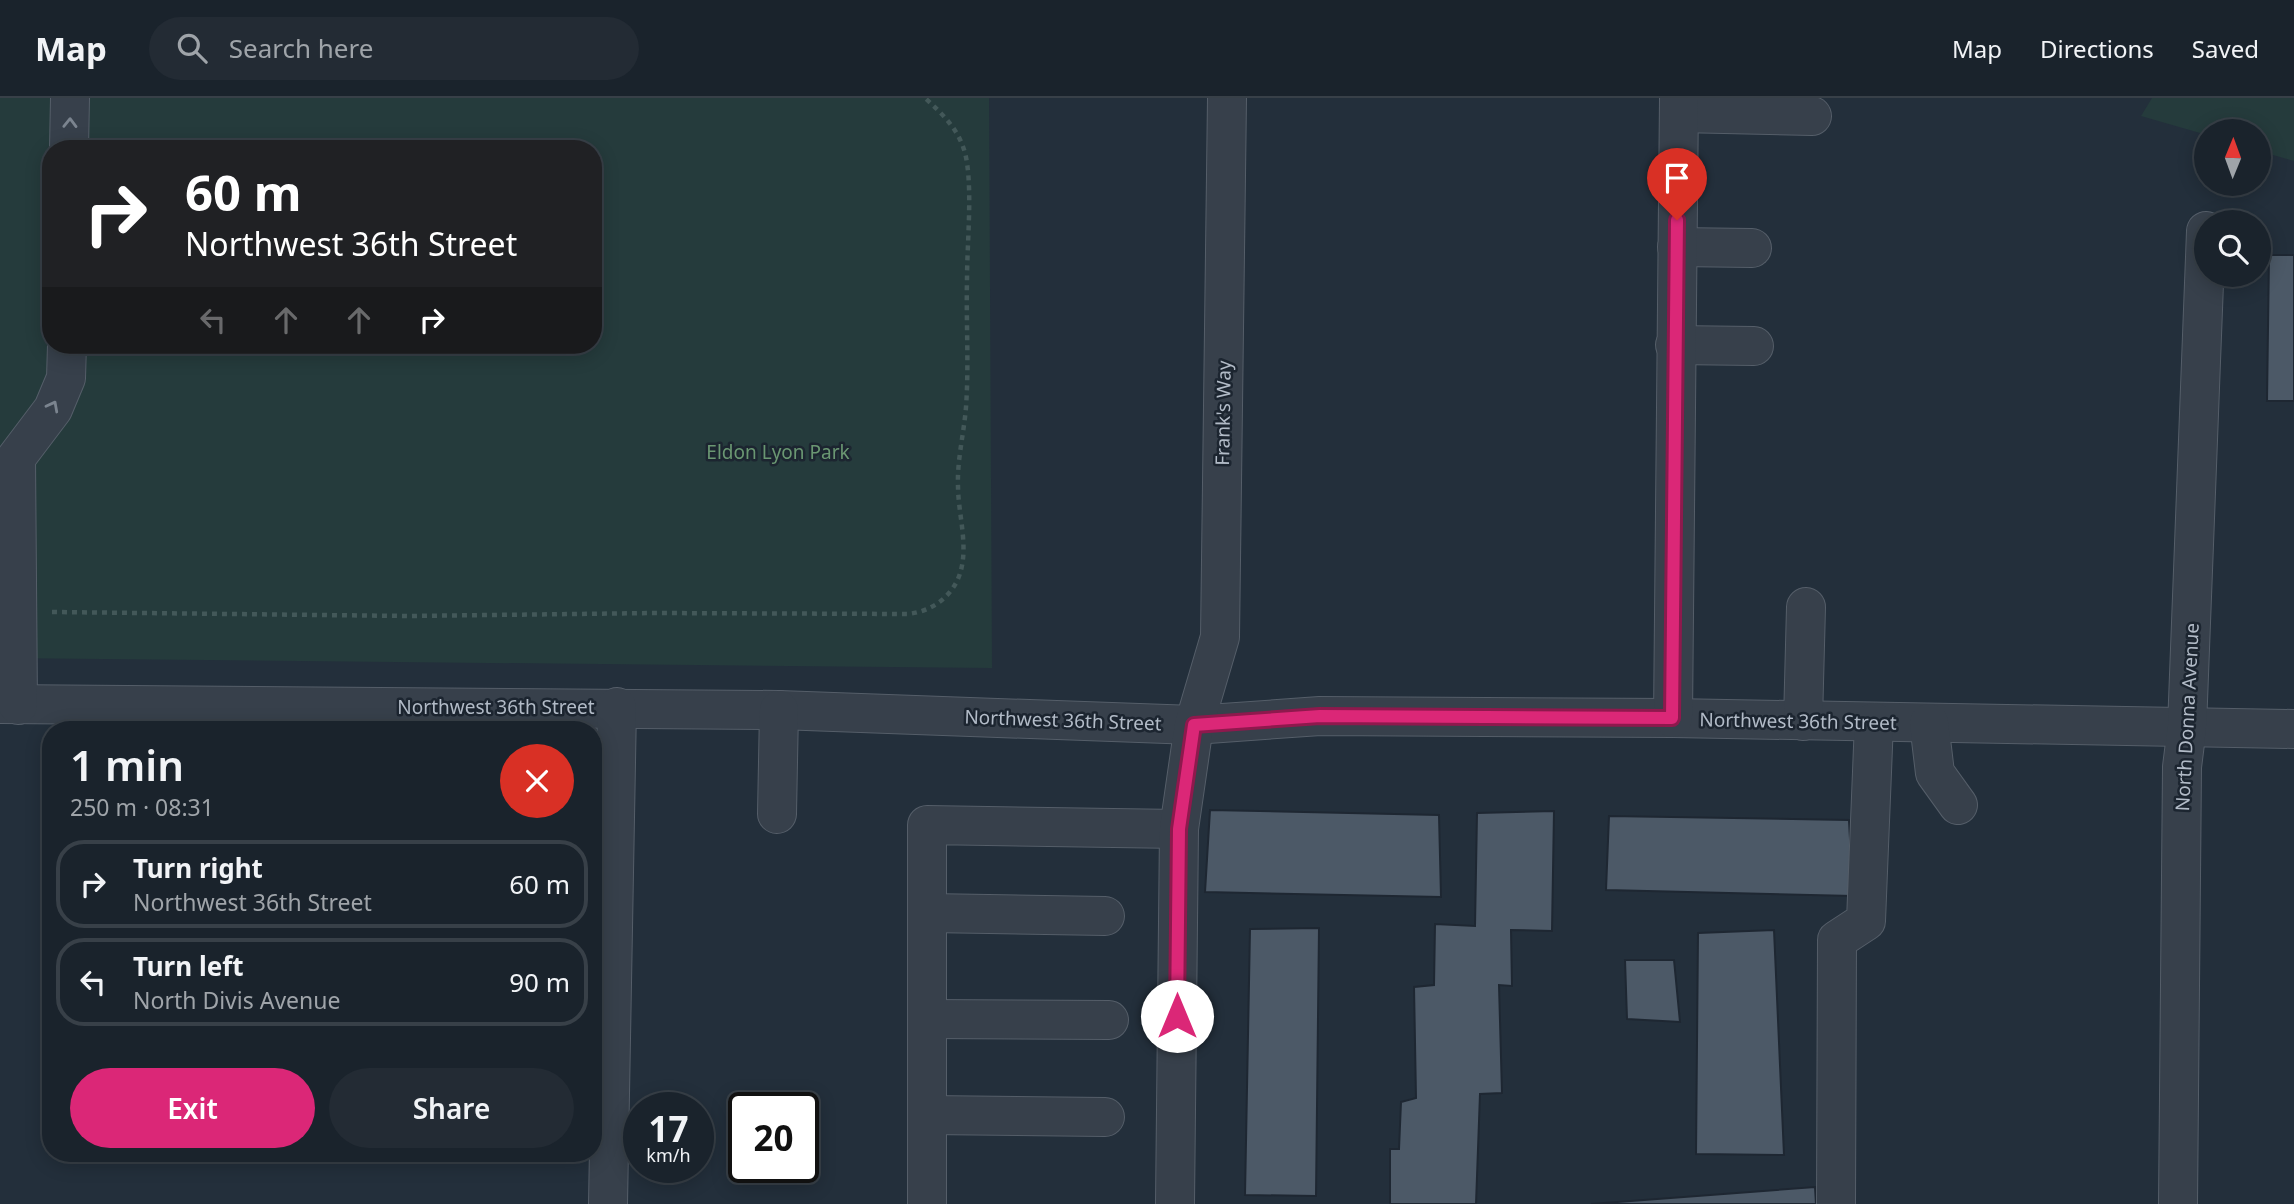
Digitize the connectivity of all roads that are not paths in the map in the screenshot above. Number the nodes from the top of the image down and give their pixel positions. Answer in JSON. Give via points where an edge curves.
{"nodes":[{"id":1,"x":70,"y":98,"type":"edge"},
{"id":2,"x":1227,"y":98,"type":"edge"},
{"id":3,"x":1679,"y":105,"type":"edge"},
{"id":4,"x":1812,"y":116,"type":"dead end"},
{"id":5,"x":69,"y":140,"type":"edge"},
{"id":6,"x":1677,"y":247,"type":"junction"},
{"id":7,"x":1752,"y":248,"type":"dead end"},
{"id":8,"x":2204,"y":287,"type":"edge"},
{"id":9,"x":1675,"y":345,"type":"junction"},
{"id":10,"x":1754,"y":346,"type":"dead end"},
{"id":11,"x":67,"y":354,"type":"edge"},
{"id":12,"x":8,"y":449,"type":"edge"},
{"id":13,"x":1806,"y":607,"type":"dead end"},
{"id":14,"x":9,"y":704,"type":"edge"},
{"id":15,"x":617,"y":708,"type":"junction"},
{"id":16,"x":779,"y":710,"type":"junction"},
{"id":17,"x":1672,"y":718,"type":"junction"},
{"id":18,"x":1803,"y":721,"type":"junction"},
{"id":19,"x":1874,"y":722,"type":"junction"},
{"id":20,"x":1928,"y":723,"type":"junction"},
{"id":21,"x":1194,"y":725,"type":"junction"},
{"id":22,"x":2187,"y":727,"type":"junction"},
{"id":23,"x":2294,"y":729,"type":"edge"},
{"id":24,"x":1958,"y":805,"type":"dead end"},
{"id":25,"x":777,"y":814,"type":"dead end"},
{"id":26,"x":1179,"y":829,"type":"junction"},
{"id":27,"x":929,"y":913,"type":"junction"},
{"id":28,"x":1105,"y":916,"type":"dead end"},
{"id":29,"x":927,"y":1018,"type":"junction"},
{"id":30,"x":1109,"y":1020,"type":"dead end"},
{"id":31,"x":929,"y":1115,"type":"junction"},
{"id":32,"x":1105,"y":1117,"type":"dead end"},
{"id":33,"x":608,"y":1204,"type":"edge"},
{"id":34,"x":927,"y":1204,"type":"edge"},
{"id":35,"x":1175,"y":1204,"type":"edge"},
{"id":36,"x":1836,"y":1204,"type":"edge"},
{"id":37,"x":2178,"y":1204,"type":"edge"}],
"edges":[{"from":5,"to":1,"type":"street","one_way":true},
{"from":2,"to":21,"type":"street","name":"Frank's Way","via":[[1220,637]]},
{"from":3,"to":4,"type":"street"},
{"from":3,"to":6,"type":"street"},
{"from":6,"to":7,"type":"street"},
{"from":6,"to":9,"type":"street"},
{"from":8,"to":22,"type":"street","name":"North Donna Avenue"},
{"from":9,"to":10,"type":"street"},
{"from":9,"to":17,"type":"street"},
{"from":12,"to":11,"type":"street","one_way":true,"via":[[53,409],[66,378]]},
{"from":12,"to":14,"type":"street","via":[[17,612]]},
{"from":13,"to":18,"type":"street"},
{"from":14,"to":15,"type":"street","name":"Northwest 36th Street"},
{"from":15,"to":16,"type":"street","name":"Northwest 36th Street"},
{"from":15,"to":33,"type":"street"},
{"from":16,"to":21,"type":"street","name":"Northwest 36th Street"},
{"from":16,"to":25,"type":"street"},
{"from":17,"to":18,"type":"street","name":"Northwest 36th Street"},
{"from":17,"to":21,"type":"street","name":"Northwest 36th Street","via":[[1320,716]]},
{"from":18,"to":19,"type":"street","name":"Northwest 36th Street"},
{"from":19,"to":20,"type":"street","name":"Northwest 36th Street"},
{"from":19,"to":36,"type":"street","via":[[1866,921],[1837,940]]},
{"from":20,"to":22,"type":"street","name":"Northwest 36th Street"},
{"from":20,"to":24,"type":"street","via":[[1935,773]]},
{"from":21,"to":26,"type":"street","name":"Frank's Way"},
{"from":22,"to":23,"type":"street","name":"Northwest 36th Street"},
{"from":22,"to":37,"type":"street","name":"North Donna Avenue","via":[[2182,767]]},
{"from":26,"to":27,"type":"street","via":[[928,825]]},
{"from":26,"to":35,"type":"street","name":"Frank's Way"},
{"from":27,"to":28,"type":"street"},
{"from":27,"to":29,"type":"street"},
{"from":29,"to":30,"type":"street"},
{"from":29,"to":31,"type":"street"},
{"from":31,"to":32,"type":"street"},
{"from":31,"to":34,"type":"street"}]}
